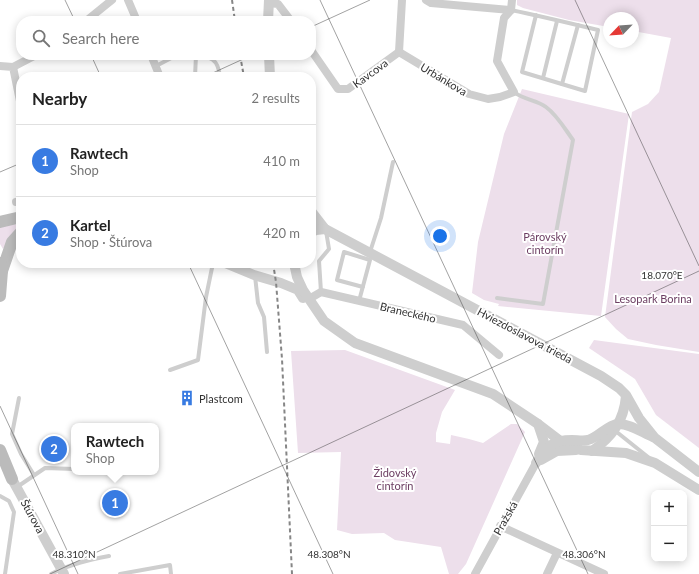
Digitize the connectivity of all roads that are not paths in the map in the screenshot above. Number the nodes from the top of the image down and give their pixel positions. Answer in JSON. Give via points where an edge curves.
{"nodes":[{"id":1,"x":112,"y":0,"type":"edge"},
{"id":2,"x":128,"y":0,"type":"edge"},
{"id":3,"x":402,"y":0,"type":"edge"},
{"id":4,"x":426,"y":0,"type":"edge"},
{"id":5,"x":512,"y":0,"type":"edge"},
{"id":6,"x":268,"y":1,"type":"edge"},
{"id":7,"x":511,"y":10,"type":"junction"},
{"id":8,"x":536,"y":15,"type":"junction"},
{"id":9,"x":92,"y":16,"type":"edge"},
{"id":10,"x":135,"y":16,"type":"edge"},
{"id":11,"x":267,"y":16,"type":"edge"},
{"id":12,"x":286,"y":16,"type":"edge"},
{"id":13,"x":557,"y":21,"type":"junction"},
{"id":14,"x":578,"y":26,"type":"junction"},
{"id":15,"x":399,"y":52,"type":"junction"},
{"id":16,"x":316,"y":57,"type":"edge"},
{"id":17,"x":26,"y":60,"type":"edge"},
{"id":18,"x":153,"y":60,"type":"edge"},
{"id":19,"x":167,"y":60,"type":"edge"},
{"id":20,"x":196,"y":60,"type":"edge"},
{"id":21,"x":214,"y":60,"type":"edge"},
{"id":22,"x":269,"y":60,"type":"edge"},
{"id":23,"x":0,"y":66,"type":"edge"},
{"id":24,"x":156,"y":66,"type":"junction"},
{"id":25,"x":13,"y":67,"type":"junction"},
{"id":26,"x":158,"y":72,"type":"edge"},
{"id":27,"x":195,"y":72,"type":"edge"},
{"id":28,"x":219,"y":72,"type":"edge"},
{"id":29,"x":270,"y":72,"type":"edge"},
{"id":30,"x":543,"y":78,"type":"junction"},
{"id":31,"x":16,"y":82,"type":"edge"},
{"id":32,"x":562,"y":84,"type":"junction"},
{"id":33,"x":514,"y":92,"type":"junction"},
{"id":34,"x":393,"y":162,"type":"dead end"},
{"id":35,"x":16,"y":218,"type":"edge"},
{"id":36,"x":316,"y":218,"type":"edge"},
{"id":37,"x":0,"y":222,"type":"edge"},
{"id":38,"x":325,"y":229,"type":"junction"},
{"id":39,"x":316,"y":230,"type":"edge"},
{"id":40,"x":16,"y":238,"type":"edge"},
{"id":41,"x":369,"y":253,"type":"junction"},
{"id":42,"x":0,"y":256,"type":"edge"},
{"id":43,"x":212,"y":268,"type":"edge"},
{"id":44,"x":242,"y":268,"type":"edge"},
{"id":45,"x":292,"y":268,"type":"edge"},
{"id":46,"x":294,"y":268,"type":"edge"},
{"id":47,"x":2,"y":271,"type":"junction"},
{"id":48,"x":254,"y":275,"type":"junction"},
{"id":49,"x":281,"y":283,"type":"junction"},
{"id":50,"x":363,"y":287,"type":"junction"},
{"id":51,"x":321,"y":292,"type":"junction"},
{"id":52,"x":0,"y":296,"type":"edge"},
{"id":53,"x":497,"y":298,"type":"dead end"},
{"id":54,"x":309,"y":299,"type":"junction"},
{"id":55,"x":359,"y":301,"type":"junction"},
{"id":56,"x":324,"y":322,"type":"junction"},
{"id":57,"x":267,"y":352,"type":"dead end"},
{"id":58,"x":499,"y":355,"type":"dead end"},
{"id":59,"x":170,"y":370,"type":"dead end"},
{"id":60,"x":626,"y":395,"type":"junction"},
{"id":61,"x":19,"y":398,"type":"dead end"},
{"id":62,"x":538,"y":424,"type":"junction"},
{"id":63,"x":618,"y":429,"type":"junction"},
{"id":64,"x":654,"y":438,"type":"junction"},
{"id":65,"x":559,"y":440,"type":"junction"},
{"id":66,"x":0,"y":450,"type":"edge"},
{"id":67,"x":580,"y":450,"type":"junction"},
{"id":68,"x":592,"y":451,"type":"junction"},
{"id":69,"x":536,"y":463,"type":"junction"},
{"id":70,"x":655,"y":463,"type":"junction"},
{"id":71,"x":0,"y":466,"type":"edge"},
{"id":72,"x":71,"y":469,"type":"edge"},
{"id":73,"x":699,"y":472,"type":"edge"},
{"id":74,"x":34,"y":475,"type":"junction"},
{"id":75,"x":14,"y":483,"type":"junction"},
{"id":76,"x":699,"y":490,"type":"edge"},
{"id":77,"x":0,"y":496,"type":"edge"},
{"id":78,"x":500,"y":526,"type":"junction"},
{"id":79,"x":557,"y":552,"type":"junction"},
{"id":80,"x":109,"y":556,"type":"dead end"},
{"id":81,"x":63,"y":572,"type":"edge"},
{"id":82,"x":5,"y":574,"type":"edge"},
{"id":83,"x":51,"y":574,"type":"edge"},
{"id":84,"x":120,"y":574,"type":"edge"},
{"id":85,"x":171,"y":574,"type":"edge"},
{"id":86,"x":475,"y":574,"type":"edge"},
{"id":87,"x":547,"y":574,"type":"edge"},
{"id":88,"x":604,"y":574,"type":"edge"}],
"edges":[{"from":1,"to":9,"type":"street"},
{"from":2,"to":10,"type":"street"},
{"from":3,"to":15,"type":"street"},
{"from":4,"to":7,"type":"street","via":[[431,3]]},
{"from":5,"to":7,"type":"street"},
{"from":6,"to":11,"type":"street"},
{"from":6,"to":12,"type":"street","via":[[278,4]]},
{"from":7,"to":8,"type":"lane"},
{"from":7,"to":33,"type":"street","via":[[504,18],[497,61]]},
{"from":8,"to":13,"type":"lane"},
{"from":8,"to":30,"type":"lane","via":[[522,72]]},
{"from":13,"to":14,"type":"lane"},
{"from":13,"to":30,"type":"lane"},
{"from":14,"to":32,"type":"lane"},
{"from":14,"to":32,"type":"lane","via":[[598,30],[585,91]]},
{"from":15,"to":16,"type":"street","name":"Kavcova","via":[[348,89],[338,89]]},
{"from":15,"to":33,"type":"street","name":"Urbánkova","via":[[469,94],[488,99]]},
{"from":17,"to":25,"type":"street"},
{"from":18,"to":24,"type":"street"},
{"from":19,"to":24,"type":"lane"},
{"from":20,"to":27,"type":"lane"},
{"from":21,"to":28,"type":"lane"},
{"from":22,"to":29,"type":"street"},
{"from":23,"to":25,"type":"street"},
{"from":24,"to":26,"type":"street"},
{"from":25,"to":31,"type":"street"},
{"from":30,"to":32,"type":"lane"},
{"from":33,"to":53,"type":"lane","via":[[547,107],[573,140],[543,304]]},
{"from":34,"to":41,"type":"lane","via":[[381,218]]},
{"from":35,"to":37,"type":"main road"},
{"from":36,"to":38,"type":"street"},
{"from":38,"to":39,"type":"street"},
{"from":38,"to":41,"type":"street","name":"Hviezdoslavova trieda"},
{"from":38,"to":51,"type":"lane","via":[[329,249],[319,261]]},
{"from":40,"to":47,"type":"main road"},
{"from":41,"to":60,"type":"street","name":"Hviezdoslavova trieda","via":[[601,376]]},
{"from":42,"to":47,"type":"main road"},
{"from":43,"to":59,"type":"lane","via":[[198,360]]},
{"from":44,"to":48,"type":"street"},
{"from":45,"to":49,"type":"street","via":[[290,278]]},
{"from":46,"to":54,"type":"street"},
{"from":47,"to":52,"type":"main road"},
{"from":48,"to":49,"type":"street"},
{"from":48,"to":57,"type":"lane","via":[[258,303],[264,317]]},
{"from":49,"to":56,"type":"street","via":[[298,290]]},
{"from":50,"to":50,"type":"lane","via":[[370,260],[344,252],[337,280]]},
{"from":50,"to":55,"type":"lane"},
{"from":51,"to":54,"type":"street"},
{"from":51,"to":55,"type":"street","name":"Braneckého"},
{"from":54,"to":56,"type":"street"},
{"from":55,"to":58,"type":"street","name":"Braneckého","via":[[462,325]]},
{"from":56,"to":62,"type":"street","via":[[355,343],[493,394]]},
{"from":60,"to":63,"type":"street","via":[[625,409]]},
{"from":60,"to":64,"type":"street","name":"Hviezdoslavova trieda"},
{"from":61,"to":74,"type":"lane","via":[[12,434]]},
{"from":62,"to":65,"type":"street"},
{"from":62,"to":69,"type":"street","via":[[544,442]]},
{"from":63,"to":64,"type":"street","via":[[628,426]]},
{"from":63,"to":65,"type":"street","via":[[611,426],[587,440]]},
{"from":63,"to":68,"type":"street"},
{"from":63,"to":70,"type":"lane"},
{"from":64,"to":73,"type":"street","name":"Hviezdoslavova trieda"},
{"from":65,"to":67,"type":"street"},
{"from":65,"to":69,"type":"street","via":[[548,447]]},
{"from":66,"to":75,"type":"main road"},
{"from":67,"to":68,"type":"street"},
{"from":67,"to":69,"type":"street","via":[[557,451]]},
{"from":68,"to":70,"type":"street","via":[[626,453]]},
{"from":69,"to":78,"type":"street","name":"Pražská"},
{"from":70,"to":76,"type":"street"},
{"from":71,"to":75,"type":"main road"},
{"from":72,"to":74,"type":"lane","via":[[45,468]]},
{"from":74,"to":75,"type":"lane"},
{"from":75,"to":81,"type":"street","name":"Štúrova"},
{"from":77,"to":82,"type":"lane","via":[[9,501],[14,512]]},
{"from":78,"to":79,"type":"street"},
{"from":78,"to":86,"type":"street","name":"Pražská"},
{"from":79,"to":87,"type":"street"},
{"from":79,"to":88,"type":"street"},
{"from":80,"to":81,"type":"lane","via":[[83,562]]},
{"from":81,"to":83,"type":"lane"},
{"from":84,"to":85,"type":"lane","via":[[170,565]]}]}
